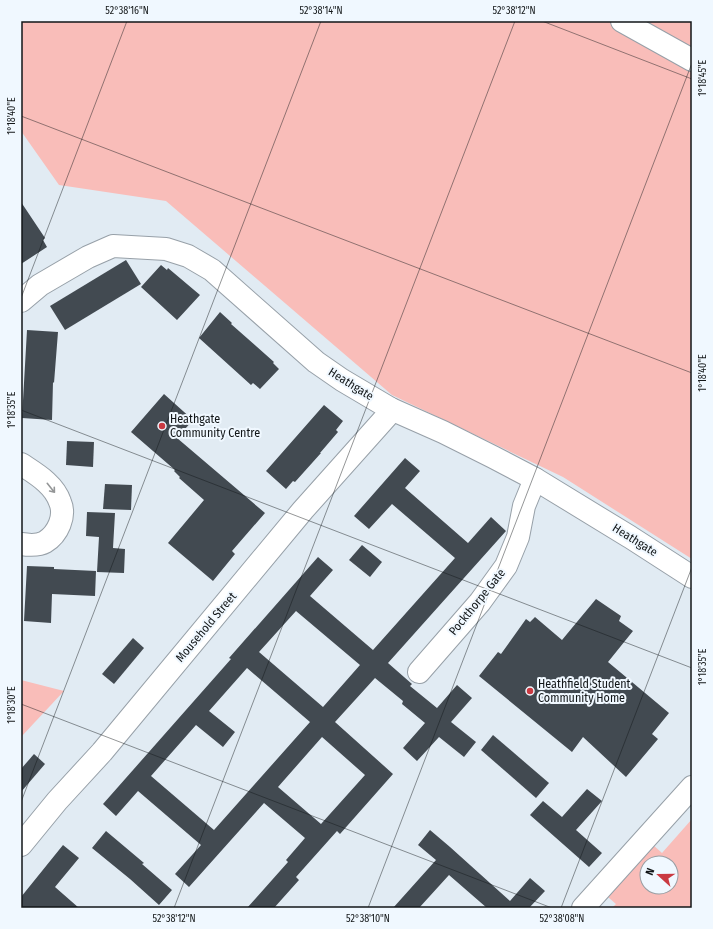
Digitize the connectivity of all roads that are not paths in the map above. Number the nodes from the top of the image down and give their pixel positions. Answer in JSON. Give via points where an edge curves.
{"nodes":[{"id":1,"x":622,"y":21,"type":"edge"},
{"id":2,"x":692,"y":60,"type":"edge"},
{"id":3,"x":21,"y":301,"type":"edge"},
{"id":4,"x":391,"y":409,"type":"junction"},
{"id":5,"x":21,"y":464,"type":"edge"},
{"id":6,"x":535,"y":479,"type":"junction"},
{"id":7,"x":21,"y":544,"type":"edge"},
{"id":8,"x":692,"y":576,"type":"edge"},
{"id":9,"x":419,"y":672,"type":"dead end"},
{"id":10,"x":692,"y":787,"type":"edge"},
{"id":11,"x":21,"y":845,"type":"edge"},
{"id":12,"x":583,"y":908,"type":"edge"}],
"edges":[{"from":1,"to":2,"type":"street"},
{"from":3,"to":4,"type":"street","name":"Heathgate","via":[[40,285],[88,257],[113,246],[166,249],[188,256],[212,270],[316,362]]},
{"from":4,"to":6,"type":"street","name":"Heathgate"},
{"from":4,"to":11,"type":"street","name":"Mousehold Street","via":[[302,510],[102,752]]},
{"from":5,"to":7,"type":"street","one_way":true,"via":[[39,475],[53,489],[61,503],[62,519],[55,533],[44,542]]},
{"from":6,"to":8,"type":"street","name":"Heathgate"},
{"from":6,"to":9,"type":"street","name":"Pockthorpe Gate","via":[[524,506],[518,537],[506,566],[480,602]]},
{"from":10,"to":12,"type":"street"}]}
